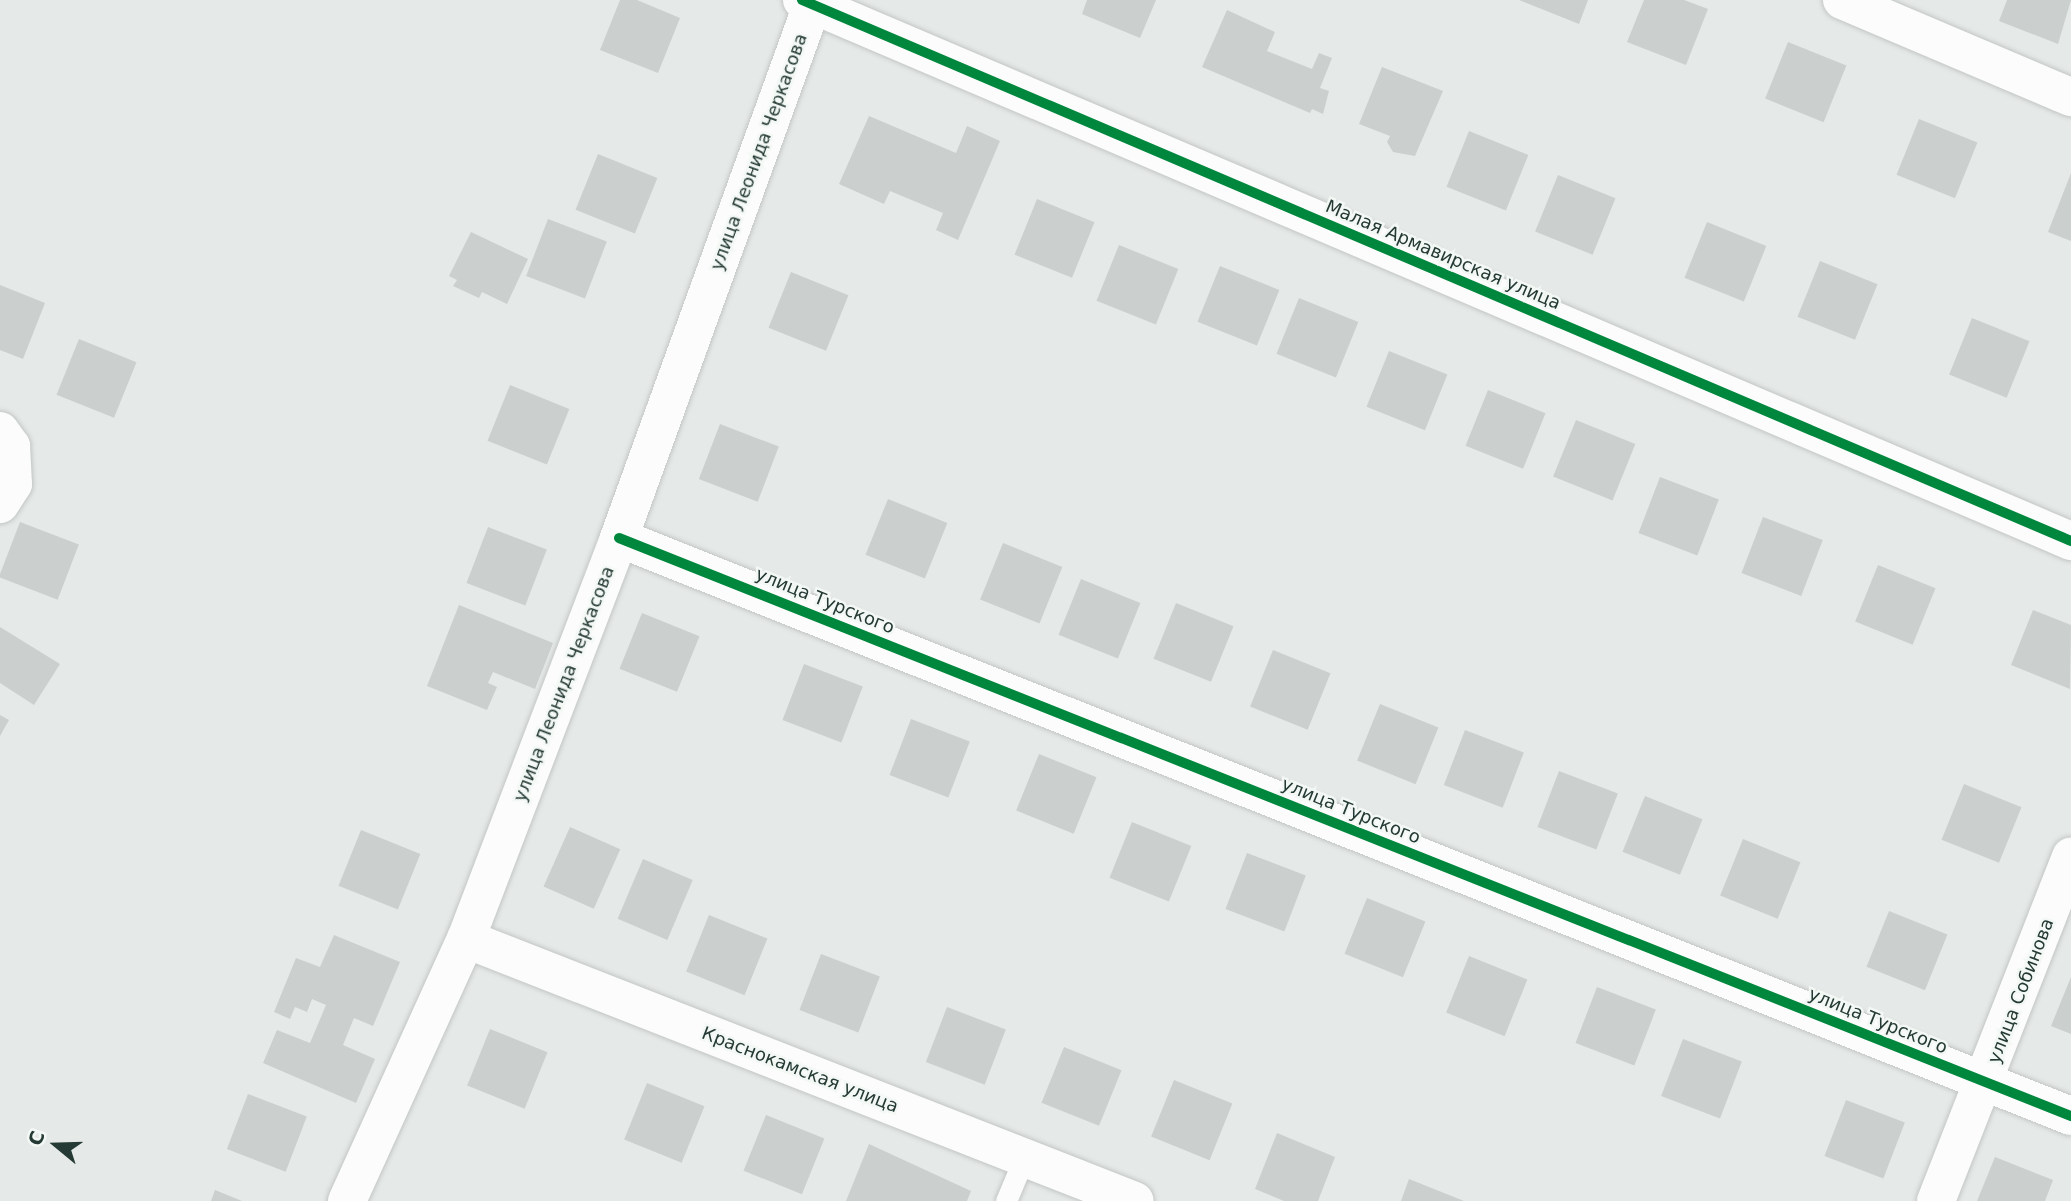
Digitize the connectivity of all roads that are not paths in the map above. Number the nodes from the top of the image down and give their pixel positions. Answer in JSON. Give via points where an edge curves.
{"nodes":[{"id":1,"x":1842,"y":0,"type":"edge"},
{"id":2,"x":809,"y":1,"type":"edge"},
{"id":3,"x":2071,"y":97,"type":"edge"},
{"id":4,"x":0,"y":431,"type":"edge"},
{"id":5,"x":0,"y":504,"type":"edge"},
{"id":6,"x":619,"y":538,"type":"junction"},
{"id":7,"x":2071,"y":541,"type":"edge"},
{"id":8,"x":2071,"y":857,"type":"edge"},
{"id":9,"x":466,"y":939,"type":"junction"},
{"id":10,"x":1986,"y":1083,"type":"junction"},
{"id":11,"x":2071,"y":1116,"type":"edge"},
{"id":12,"x":1024,"y":1158,"type":"junction"},
{"id":13,"x":347,"y":1201,"type":"edge"},
{"id":14,"x":1006,"y":1201,"type":"edge"},
{"id":15,"x":1135,"y":1201,"type":"edge"},
{"id":16,"x":1936,"y":1201,"type":"edge"}],
"edges":[{"from":1,"to":3,"type":"street"},
{"from":2,"to":6,"type":"street","name":"улица Леонида Черкасова"},
{"from":2,"to":7,"type":"street","name":"Малая Армавирская улица"},
{"from":4,"to":5,"type":"street","via":[[10,446],[13,484]]},
{"from":6,"to":9,"type":"street","name":"улица Леонида Черкасова"},
{"from":6,"to":10,"type":"street","name":"улица Турского"},
{"from":8,"to":10,"type":"street","name":"улица Собинова"},
{"from":9,"to":12,"type":"street","name":"Краснокамская улица"},
{"from":9,"to":13,"type":"street","name":"улица Леонида Черкасова"},
{"from":10,"to":11,"type":"street","name":"улица Турского"},
{"from":10,"to":16,"type":"street","name":"улица Собинова"},
{"from":12,"to":14,"type":"lane"},
{"from":12,"to":15,"type":"street","name":"Краснокамская улица"}]}
